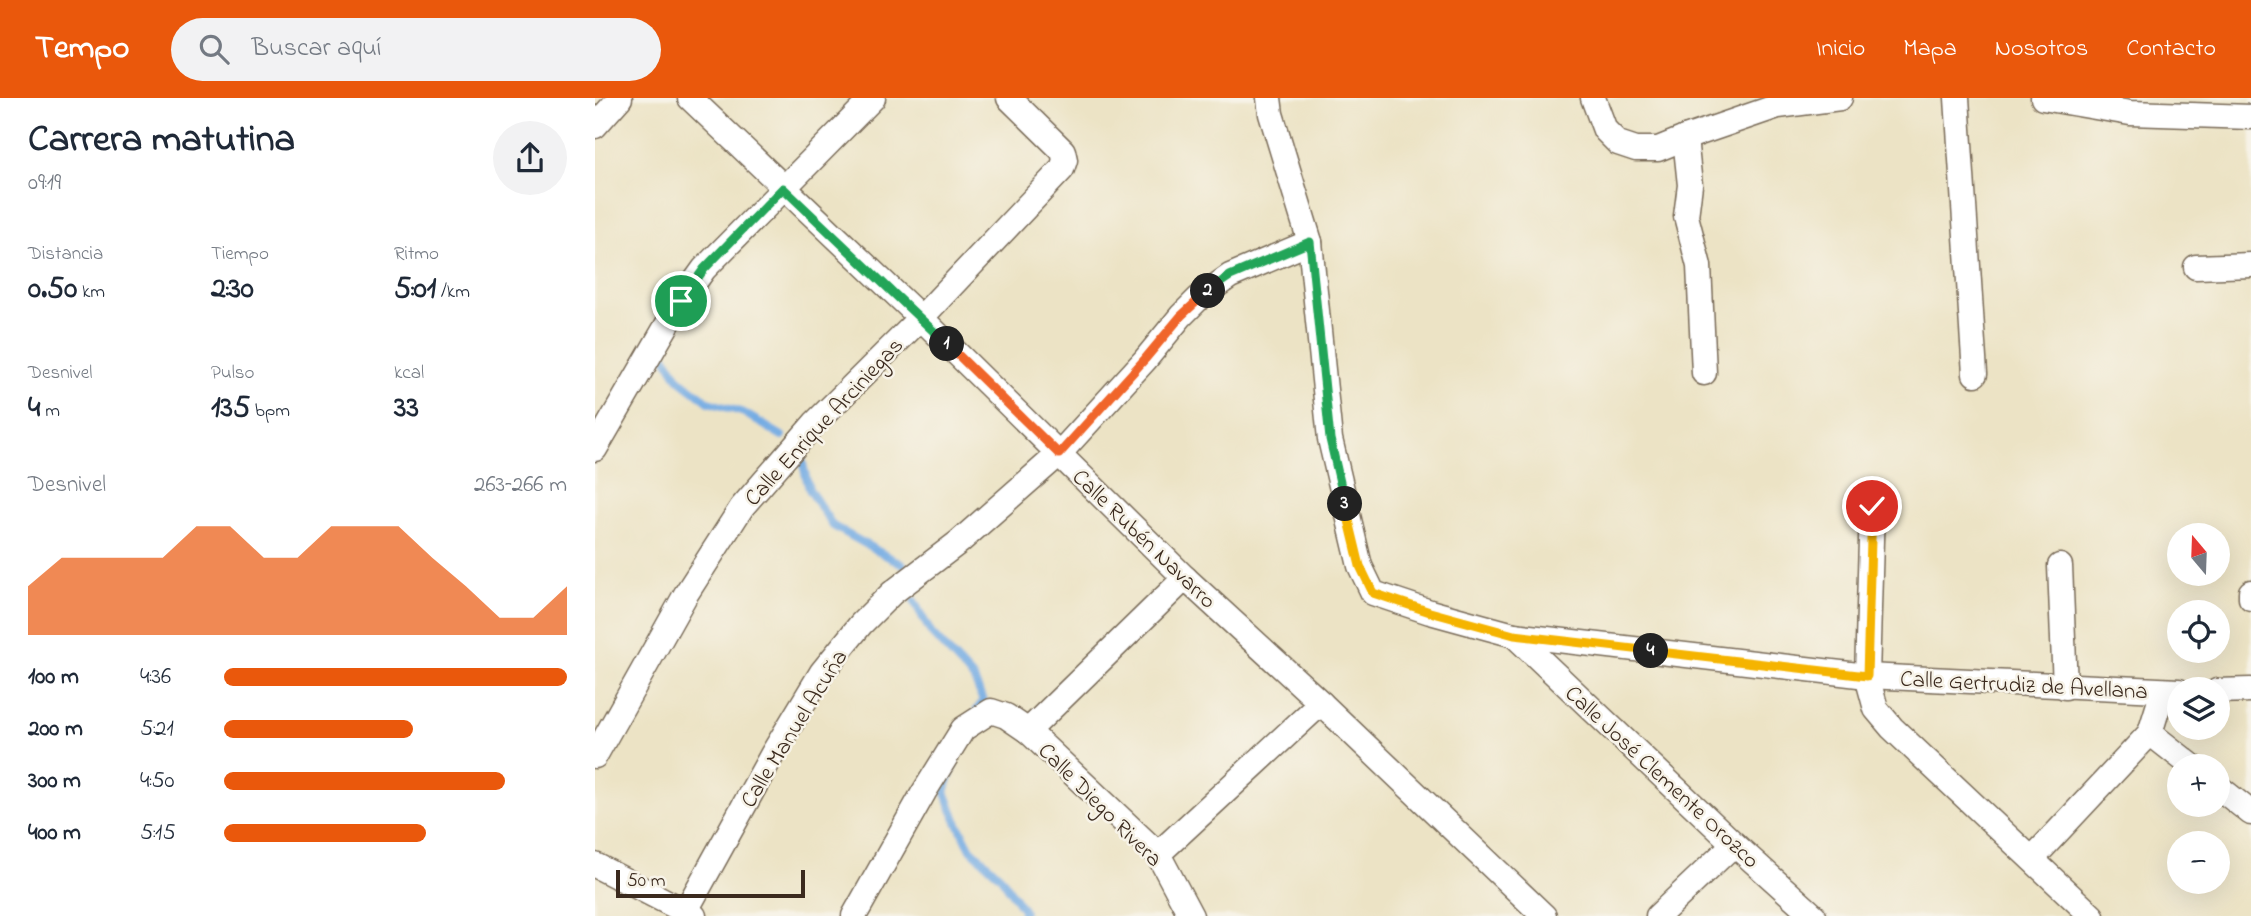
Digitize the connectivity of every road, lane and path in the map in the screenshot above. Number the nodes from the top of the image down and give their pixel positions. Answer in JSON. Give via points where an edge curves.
{"nodes":[{"id":1,"x":619,"y":98,"type":"edge"},
{"id":2,"x":690,"y":98,"type":"edge"},
{"id":3,"x":873,"y":98,"type":"edge"},
{"id":4,"x":1009,"y":98,"type":"edge"},
{"id":5,"x":1269,"y":98,"type":"edge"},
{"id":6,"x":1593,"y":98,"type":"edge"},
{"id":7,"x":1840,"y":98,"type":"edge"},
{"id":8,"x":1957,"y":98,"type":"edge"},
{"id":9,"x":2043,"y":98,"type":"edge"},
{"id":10,"x":1776,"y":102,"type":"edge"},
{"id":11,"x":2251,"y":117,"type":"edge"},
{"id":12,"x":595,"y":126,"type":"edge"},
{"id":13,"x":1685,"y":138,"type":"junction"},
{"id":14,"x":783,"y":188,"type":"junction"},
{"id":15,"x":1310,"y":242,"type":"junction"},
{"id":16,"x":2251,"y":265,"type":"edge"},
{"id":17,"x":2196,"y":267,"type":"dead end"},
{"id":18,"x":921,"y":318,"type":"junction"},
{"id":19,"x":1705,"y":373,"type":"dead end"},
{"id":20,"x":1975,"y":374,"type":"dead end"},
{"id":21,"x":595,"y":449,"type":"edge"},
{"id":22,"x":1059,"y":454,"type":"junction"},
{"id":23,"x":1872,"y":506,"type":"dead end"},
{"id":24,"x":2060,"y":566,"type":"dead end"},
{"id":25,"x":1185,"y":578,"type":"junction"},
{"id":26,"x":2251,"y":592,"type":"edge"},
{"id":27,"x":2251,"y":598,"type":"edge"},
{"id":28,"x":1514,"y":635,"type":"junction"},
{"id":29,"x":1867,"y":676,"type":"junction"},
{"id":30,"x":2065,"y":687,"type":"junction"},
{"id":31,"x":2251,"y":690,"type":"edge"},
{"id":32,"x":2167,"y":691,"type":"edge"},
{"id":33,"x":2230,"y":691,"type":"edge"},
{"id":34,"x":2167,"y":699,"type":"edge"},
{"id":35,"x":1321,"y":703,"type":"junction"},
{"id":36,"x":1027,"y":731,"type":"junction"},
{"id":37,"x":2150,"y":733,"type":"junction"},
{"id":38,"x":2177,"y":754,"type":"edge"},
{"id":39,"x":595,"y":756,"type":"edge"},
{"id":40,"x":2230,"y":796,"type":"edge"},
{"id":41,"x":2251,"y":813,"type":"edge"},
{"id":42,"x":1734,"y":845,"type":"junction"},
{"id":43,"x":1158,"y":855,"type":"junction"},
{"id":44,"x":2032,"y":859,"type":"junction"},
{"id":45,"x":595,"y":865,"type":"edge"},
{"id":46,"x":687,"y":915,"type":"edge"},
{"id":47,"x":854,"y":916,"type":"edge"},
{"id":48,"x":1191,"y":916,"type":"edge"},
{"id":49,"x":1544,"y":916,"type":"edge"},
{"id":50,"x":1658,"y":916,"type":"edge"},
{"id":51,"x":1814,"y":916,"type":"edge"},
{"id":52,"x":2092,"y":916,"type":"edge"}],
"edges":[{"from":1,"to":12,"type":"street"},
{"from":2,"to":14,"type":"street","name":"Calle Rubén Navarro"},
{"from":3,"to":14,"type":"street"},
{"from":4,"to":18,"type":"street","name":"Calle Enrique Arciniegas","via":[[1063,151],[1062,169]]},
{"from":5,"to":15,"type":"street"},
{"from":6,"to":13,"type":"street","via":[[1605,131],[1618,143],[1658,149]]},
{"from":7,"to":10,"type":"street"},
{"from":8,"to":20,"type":"street"},
{"from":9,"to":11,"type":"street","via":[[2130,113]]},
{"from":10,"to":13,"type":"street"},
{"from":13,"to":19,"type":"street","via":[[1690,185],[1686,216],[1699,267]]},
{"from":14,"to":18,"type":"street","name":"Calle Rubén Navarro"},
{"from":14,"to":21,"type":"street","via":[[690,287]]},
{"from":15,"to":22,"type":"street","name":"Calle Manuel Acuña","via":[[1230,276],[1199,298]]},
{"from":15,"to":28,"type":"street","name":"Calle Gertrudiz de Avellana","via":[[1330,439],[1360,566],[1373,593]]},
{"from":16,"to":17,"type":"street"},
{"from":18,"to":22,"type":"street","name":"Calle Rubén Navarro"},
{"from":18,"to":39,"type":"street","name":"Calle Enrique Arciniegas","via":[[815,423],[742,506],[686,594]]},
{"from":22,"to":25,"type":"street","name":"Calle Rubén Navarro"},
{"from":22,"to":46,"type":"street","name":"Calle Manuel Acuña","via":[[959,542],[892,593],[822,672]]},
{"from":23,"to":29,"type":"street"},
{"from":24,"to":30,"type":"street"},
{"from":25,"to":35,"type":"street","name":"Calle Rubén Navarro"},
{"from":25,"to":36,"type":"street"},
{"from":26,"to":27,"type":"street"},
{"from":28,"to":29,"type":"street","name":"Calle Gertrudiz de Avellana"},
{"from":28,"to":42,"type":"street","name":"Calle José Clemente Orozco"},
{"from":29,"to":30,"type":"street","name":"Calle Gertrudiz de Avellana"},
{"from":29,"to":44,"type":"street","via":[[1876,709],[1892,728]]},
{"from":30,"to":32,"type":"street","name":"Calle Gertrudiz de Avellana"},
{"from":31,"to":33,"type":"street"},
{"from":34,"to":37,"type":"street"},
{"from":35,"to":43,"type":"street"},
{"from":35,"to":49,"type":"street","name":"Calle Rubén Navarro"},
{"from":36,"to":43,"type":"street","name":"Calle Diego Rivera"},
{"from":36,"to":47,"type":"street","name":"Calle Diego Rivera","via":[[991,711],[963,729]]},
{"from":37,"to":38,"type":"street"},
{"from":37,"to":44,"type":"street"},
{"from":40,"to":41,"type":"street"},
{"from":42,"to":50,"type":"street"},
{"from":42,"to":51,"type":"street","name":"Calle José Clemente Orozco"},
{"from":43,"to":48,"type":"street","name":"Calle Diego Rivera"},
{"from":44,"to":52,"type":"street"},
{"from":45,"to":46,"type":"street"}]}
